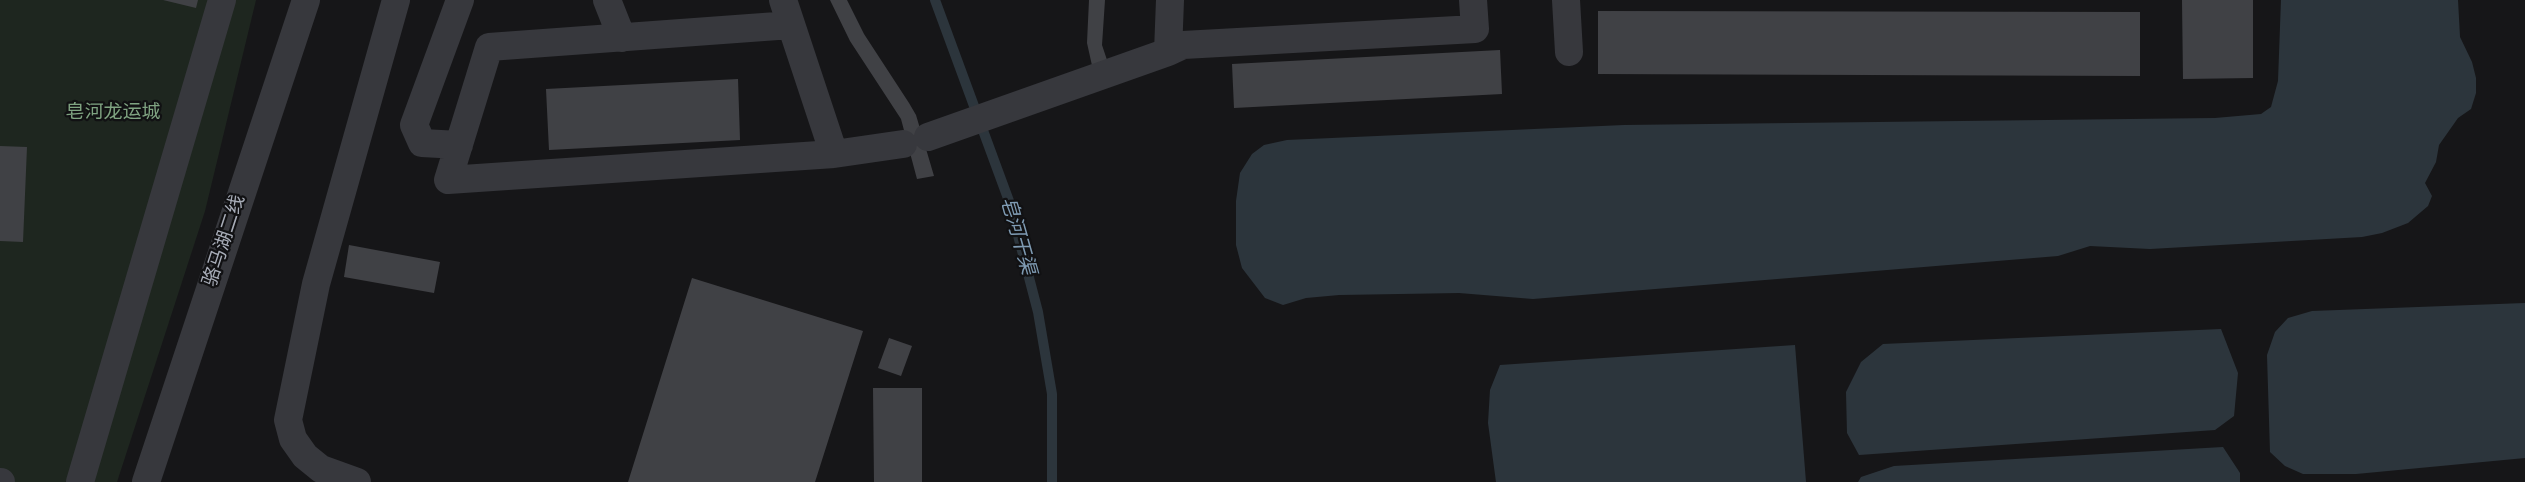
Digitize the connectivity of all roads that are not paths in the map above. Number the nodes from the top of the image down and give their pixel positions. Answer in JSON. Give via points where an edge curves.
{"nodes":[{"id":1,"x":222,"y":0,"type":"edge"},
{"id":2,"x":306,"y":0,"type":"edge"},
{"id":3,"x":396,"y":0,"type":"edge"},
{"id":4,"x":460,"y":0,"type":"edge"},
{"id":5,"x":607,"y":0,"type":"edge"},
{"id":6,"x":783,"y":0,"type":"edge"},
{"id":7,"x":1170,"y":0,"type":"edge"},
{"id":8,"x":1473,"y":0,"type":"edge"},
{"id":9,"x":1566,"y":0,"type":"edge"},
{"id":10,"x":791,"y":25,"type":"junction"},
{"id":11,"x":622,"y":38,"type":"junction"},
{"id":12,"x":1168,"y":52,"type":"junction"},
{"id":13,"x":1569,"y":52,"type":"dead end"},
{"id":14,"x":459,"y":145,"type":"junction"},
{"id":15,"x":834,"y":154,"type":"junction"},
{"id":16,"x":80,"y":482,"type":"edge"},
{"id":17,"x":146,"y":482,"type":"edge"},
{"id":18,"x":357,"y":482,"type":"edge"}],
"edges":[{"from":1,"to":16,"type":"street"},
{"from":2,"to":17,"type":"street","name":"骆马湖二线"},
{"from":3,"to":18,"type":"street","via":[[316,284],[288,420],[293,439],[305,456],[321,469]]},
{"from":4,"to":14,"type":"street","via":[[414,125],[422,143]]},
{"from":5,"to":11,"type":"street"},
{"from":6,"to":10,"type":"street"},
{"from":7,"to":12,"type":"street"},
{"from":8,"to":12,"type":"street","via":[[1475,29],[1184,45]]},
{"from":9,"to":13,"type":"street"},
{"from":10,"to":11,"type":"street"},
{"from":10,"to":15,"type":"street"},
{"from":11,"to":14,"type":"street","via":[[489,47]]},
{"from":12,"to":15,"type":"street","via":[[915,140]]},
{"from":14,"to":15,"type":"street","via":[[448,180]]}]}
